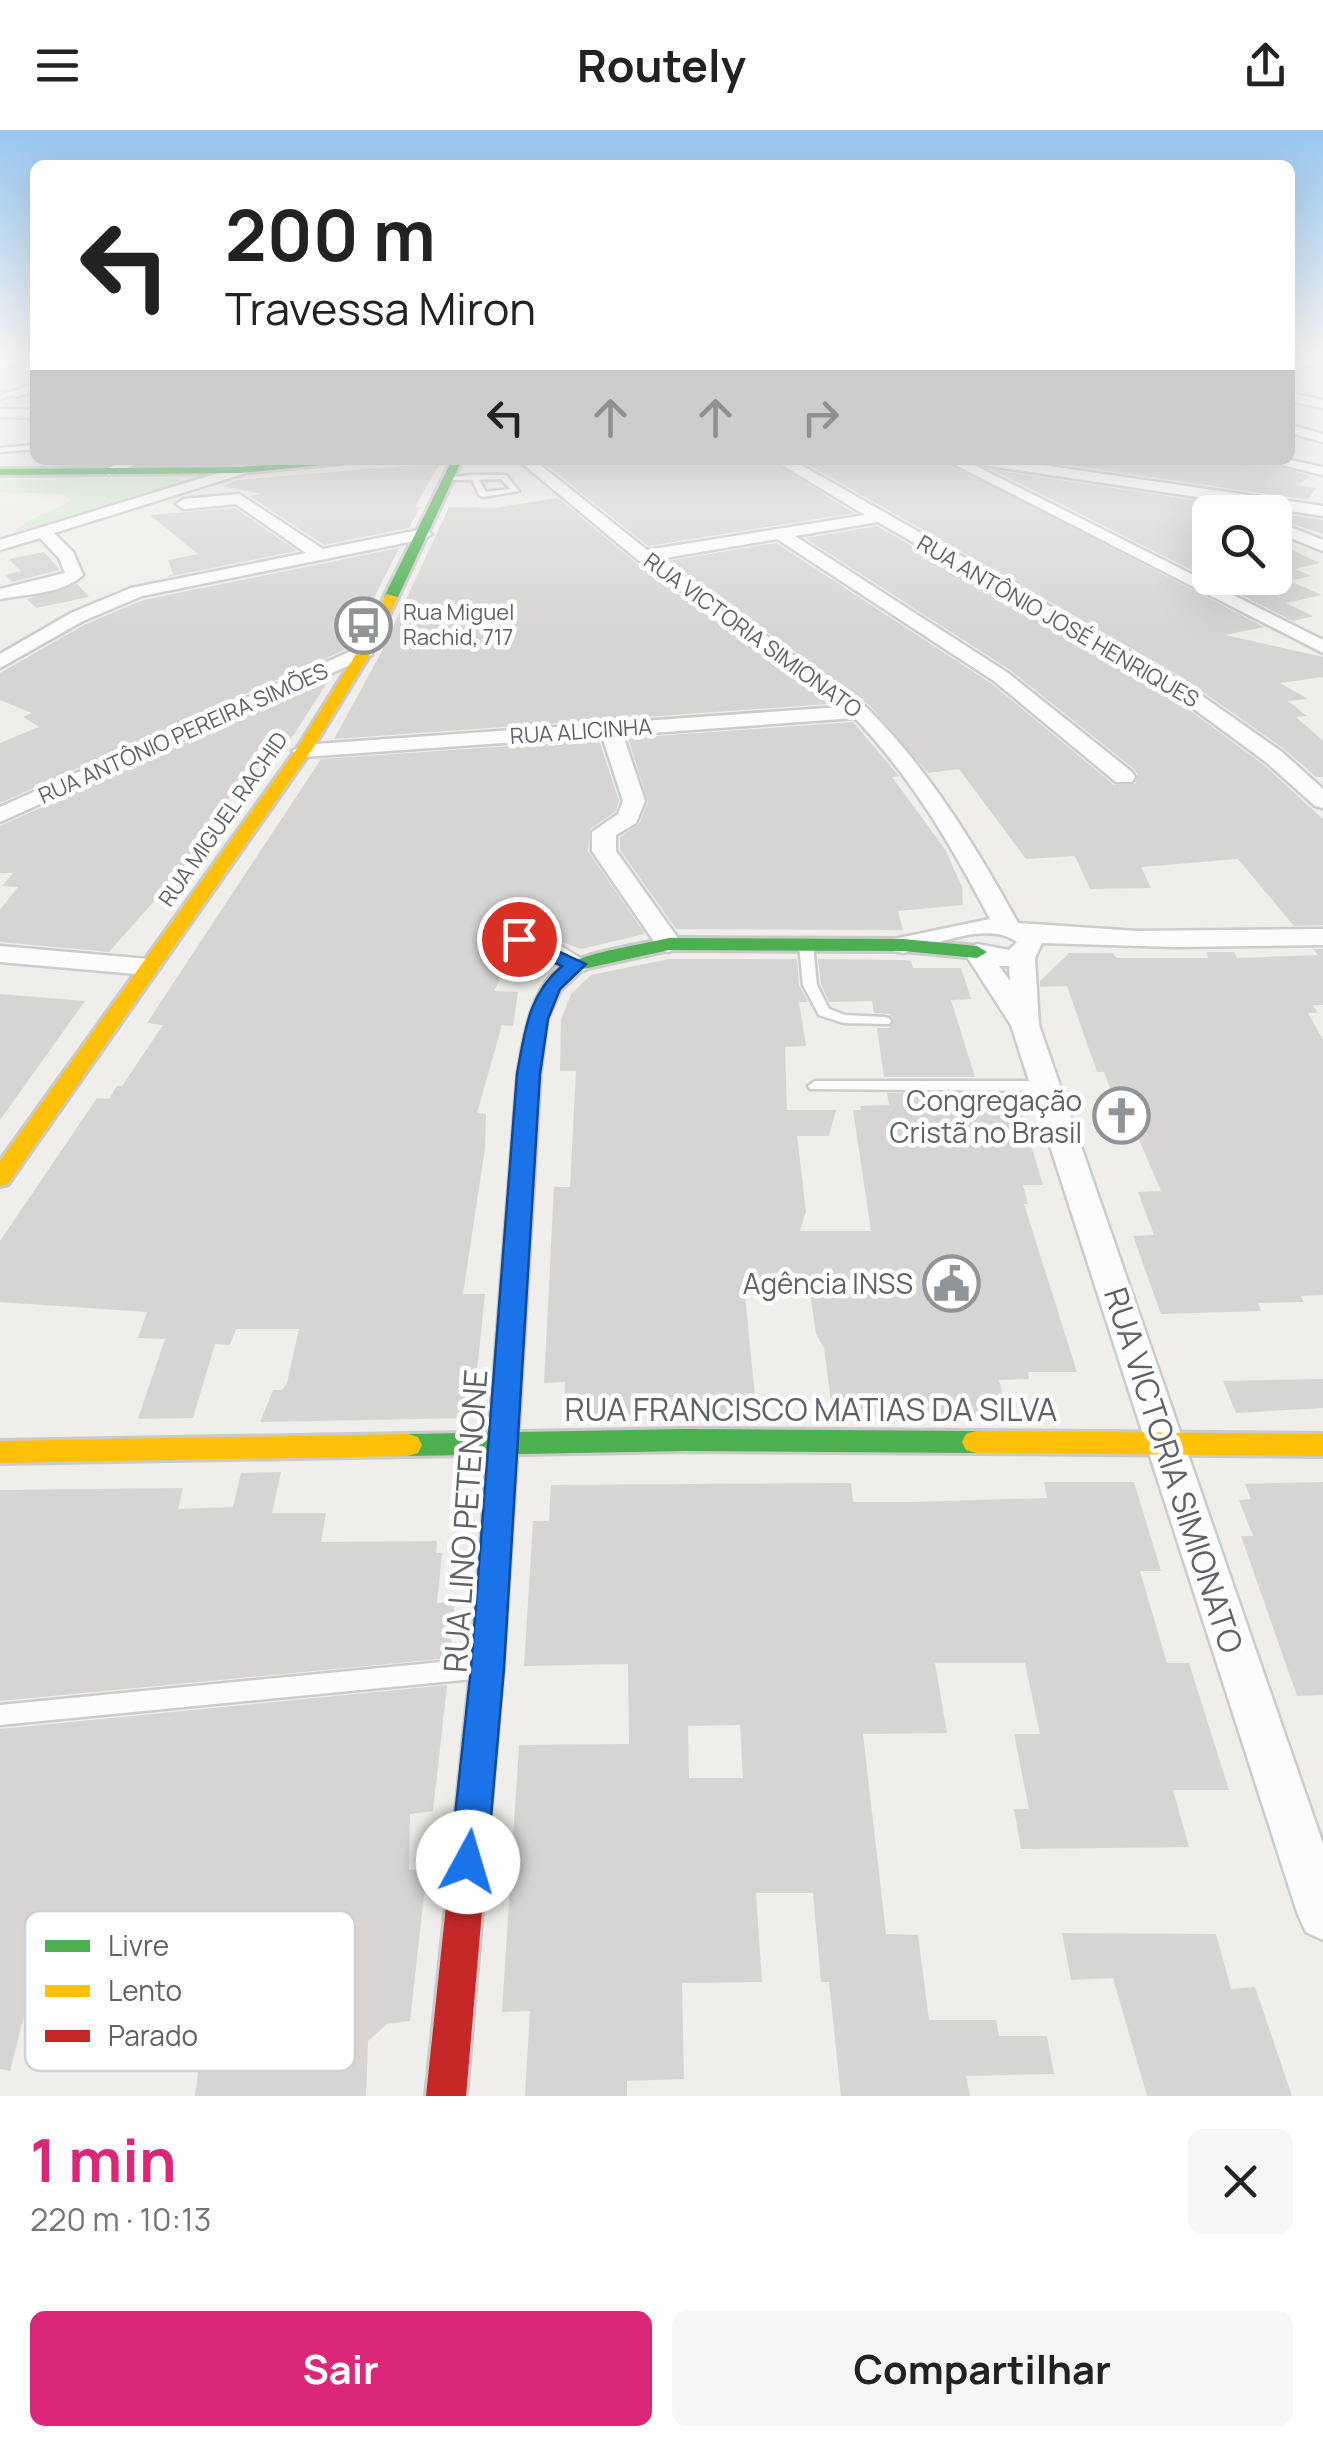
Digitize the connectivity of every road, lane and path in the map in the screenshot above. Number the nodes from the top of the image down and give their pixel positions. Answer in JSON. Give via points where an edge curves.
{"nodes":[{"id":1,"x":282,"y":465,"type":"edge"},
{"id":2,"x":299,"y":465,"type":"edge"},
{"id":3,"x":531,"y":465,"type":"edge"},
{"id":4,"x":790,"y":465,"type":"edge"},
{"id":5,"x":963,"y":465,"type":"edge"},
{"id":6,"x":1010,"y":465,"type":"edge"},
{"id":7,"x":1295,"y":465,"type":"edge"},
{"id":8,"x":148,"y":466,"type":"edge"},
{"id":9,"x":273,"y":467,"type":"junction"},
{"id":10,"x":1137,"y":467,"type":"dead end"},
{"id":11,"x":456,"y":469,"type":"edge"},
{"id":12,"x":1323,"y":470,"type":"edge"},
{"id":13,"x":0,"y":472,"type":"edge"},
{"id":14,"x":194,"y":472,"type":"edge"},
{"id":15,"x":1202,"y":494,"type":"junction"},
{"id":16,"x":142,"y":511,"type":"dead end"},
{"id":17,"x":1323,"y":511,"type":"edge"},
{"id":18,"x":880,"y":517,"type":"junction"},
{"id":19,"x":42,"y":532,"type":"junction"},
{"id":20,"x":1292,"y":533,"type":"edge"},
{"id":21,"x":424,"y":534,"type":"junction"},
{"id":22,"x":780,"y":534,"type":"junction"},
{"id":23,"x":0,"y":544,"type":"edge"},
{"id":24,"x":1323,"y":546,"type":"edge"},
{"id":25,"x":318,"y":554,"type":"junction"},
{"id":26,"x":644,"y":556,"type":"junction"},
{"id":27,"x":0,"y":594,"type":"edge"},
{"id":28,"x":1323,"y":646,"type":"edge"},
{"id":29,"x":365,"y":651,"type":"junction"},
{"id":30,"x":0,"y":662,"type":"edge"},
{"id":31,"x":860,"y":712,"type":"junction"},
{"id":32,"x":610,"y":728,"type":"junction"},
{"id":33,"x":303,"y":750,"type":"junction"},
{"id":34,"x":1124,"y":776,"type":"dead end"},
{"id":35,"x":1323,"y":801,"type":"edge"},
{"id":36,"x":0,"y":815,"type":"edge"},
{"id":37,"x":984,"y":885,"type":"junction"},
{"id":38,"x":492,"y":930,"type":"dead end"},
{"id":39,"x":1323,"y":936,"type":"edge"},
{"id":40,"x":974,"y":940,"type":"junction"},
{"id":41,"x":1021,"y":941,"type":"junction"},
{"id":42,"x":670,"y":944,"type":"junction"},
{"id":43,"x":806,"y":945,"type":"junction"},
{"id":44,"x":903,"y":945,"type":"joint"},
{"id":45,"x":0,"y":954,"type":"edge"},
{"id":46,"x":576,"y":964,"type":"junction"},
{"id":47,"x":148,"y":967,"type":"junction"},
{"id":48,"x":884,"y":1021,"type":"dead end"},
{"id":49,"x":1025,"y":1024,"type":"junction"},
{"id":50,"x":815,"y":1086,"type":"dead end"},
{"id":51,"x":1046,"y":1086,"type":"junction"},
{"id":52,"x":4,"y":1166,"type":"edge"},
{"id":53,"x":1164,"y":1442,"type":"junction"},
{"id":54,"x":504,"y":1443,"type":"junction"},
{"id":55,"x":1323,"y":1444,"type":"edge"},
{"id":56,"x":0,"y":1452,"type":"edge"},
{"id":57,"x":487,"y":1668,"type":"junction"},
{"id":58,"x":0,"y":1716,"type":"edge"},
{"id":59,"x":1323,"y":1915,"type":"edge"},
{"id":60,"x":446,"y":2096,"type":"edge"}],
"edges":[{"from":1,"to":9,"type":"street"},
{"from":2,"to":9,"type":"street"},
{"from":3,"to":26,"type":"street","name":"RUA VICTORIA SIMIONATO"},
{"from":4,"to":18,"type":"street","name":"RUA ANTÔNIO JOSÉ HENRIQUES"},
{"from":5,"to":28,"type":"street"},
{"from":6,"to":15,"type":"street"},
{"from":7,"to":12,"type":"street"},
{"from":8,"to":13,"type":"street"},
{"from":8,"to":14,"type":"street"},
{"from":9,"to":14,"type":"street"},
{"from":10,"to":15,"type":"street"},
{"from":11,"to":11,"type":"lane","via":[[503,477],[515,491],[483,495]]},
{"from":11,"to":21,"type":"street","name":"RUA MIGUEL RACHID"},
{"from":14,"to":19,"type":"street"},
{"from":15,"to":17,"type":"street"},
{"from":16,"to":25,"type":"street","via":[[240,499]]},
{"from":18,"to":22,"type":"street"},
{"from":18,"to":35,"type":"street","name":"RUA ANTÔNIO JOSÉ HENRIQUES","via":[[1171,683]]},
{"from":19,"to":23,"type":"street"},
{"from":19,"to":27,"type":"street","via":[[67,556],[74,574]]},
{"from":20,"to":24,"type":"street"},
{"from":21,"to":25,"type":"street"},
{"from":21,"to":29,"type":"street","name":"RUA MIGUEL RACHID"},
{"from":22,"to":26,"type":"street"},
{"from":22,"to":34,"type":"street","via":[[1001,677]]},
{"from":25,"to":30,"type":"street","via":[[137,592],[76,616]]},
{"from":26,"to":31,"type":"street","name":"RUA VICTORIA SIMIONATO"},
{"from":29,"to":33,"type":"street","name":"RUA MIGUEL RACHID"},
{"from":29,"to":36,"type":"street","name":"RUA ANTÔNIO PEREIRA SIMÕES"},
{"from":31,"to":32,"type":"street","name":"RUA ALICINHA"},
{"from":31,"to":37,"type":"street","name":"RUA VICTORIA SIMIONATO","via":[[943,808]]},
{"from":32,"to":33,"type":"street","name":"RUA ALICINHA"},
{"from":32,"to":42,"type":"street","via":[[634,800],[622,824],[604,832],[604,851]]},
{"from":33,"to":47,"type":"street","name":"RUA MIGUEL RACHID"},
{"from":37,"to":40,"type":"street"},
{"from":37,"to":41,"type":"street","name":"RUA VICTORIA SIMIONATO"},
{"from":38,"to":46,"type":"street"},
{"from":39,"to":41,"type":"street"},
{"from":40,"to":41,"type":"street","via":[[995,958]]},
{"from":40,"to":44,"type":"street"},
{"from":40,"to":49,"type":"street"},
{"from":41,"to":49,"type":"street"},
{"from":42,"to":43,"type":"street"},
{"from":42,"to":46,"type":"street"},
{"from":43,"to":44,"type":"street"},
{"from":43,"to":48,"type":"lane","via":[[810,985],[824,1012]]},
{"from":45,"to":47,"type":"street"},
{"from":46,"to":54,"type":"street","name":"RUA LINO PETENONE","via":[[550,986],[528,1074]]},
{"from":47,"to":52,"type":"street","name":"RUA MIGUEL RACHID"},
{"from":49,"to":51,"type":"street","name":"RUA VICTORIA SIMIONATO"},
{"from":50,"to":51,"type":"lane"},
{"from":51,"to":53,"type":"street","name":"RUA VICTORIA SIMIONATO"},
{"from":53,"to":54,"type":"street","name":"RUA FRANCISCO MATIAS DA SILVA"},
{"from":53,"to":55,"type":"street","name":"RUA FRANCISCO MATIAS DA SILVA"},
{"from":53,"to":59,"type":"street","name":"RUA VICTORIA SIMIONATO"},
{"from":54,"to":56,"type":"street","name":"RUA FRANCISCO MATIAS DA SILVA"},
{"from":54,"to":57,"type":"street","name":"RUA LINO PETENONE"},
{"from":57,"to":58,"type":"lane"},
{"from":57,"to":60,"type":"street","name":"RUA LINO PETENONE"}]}
